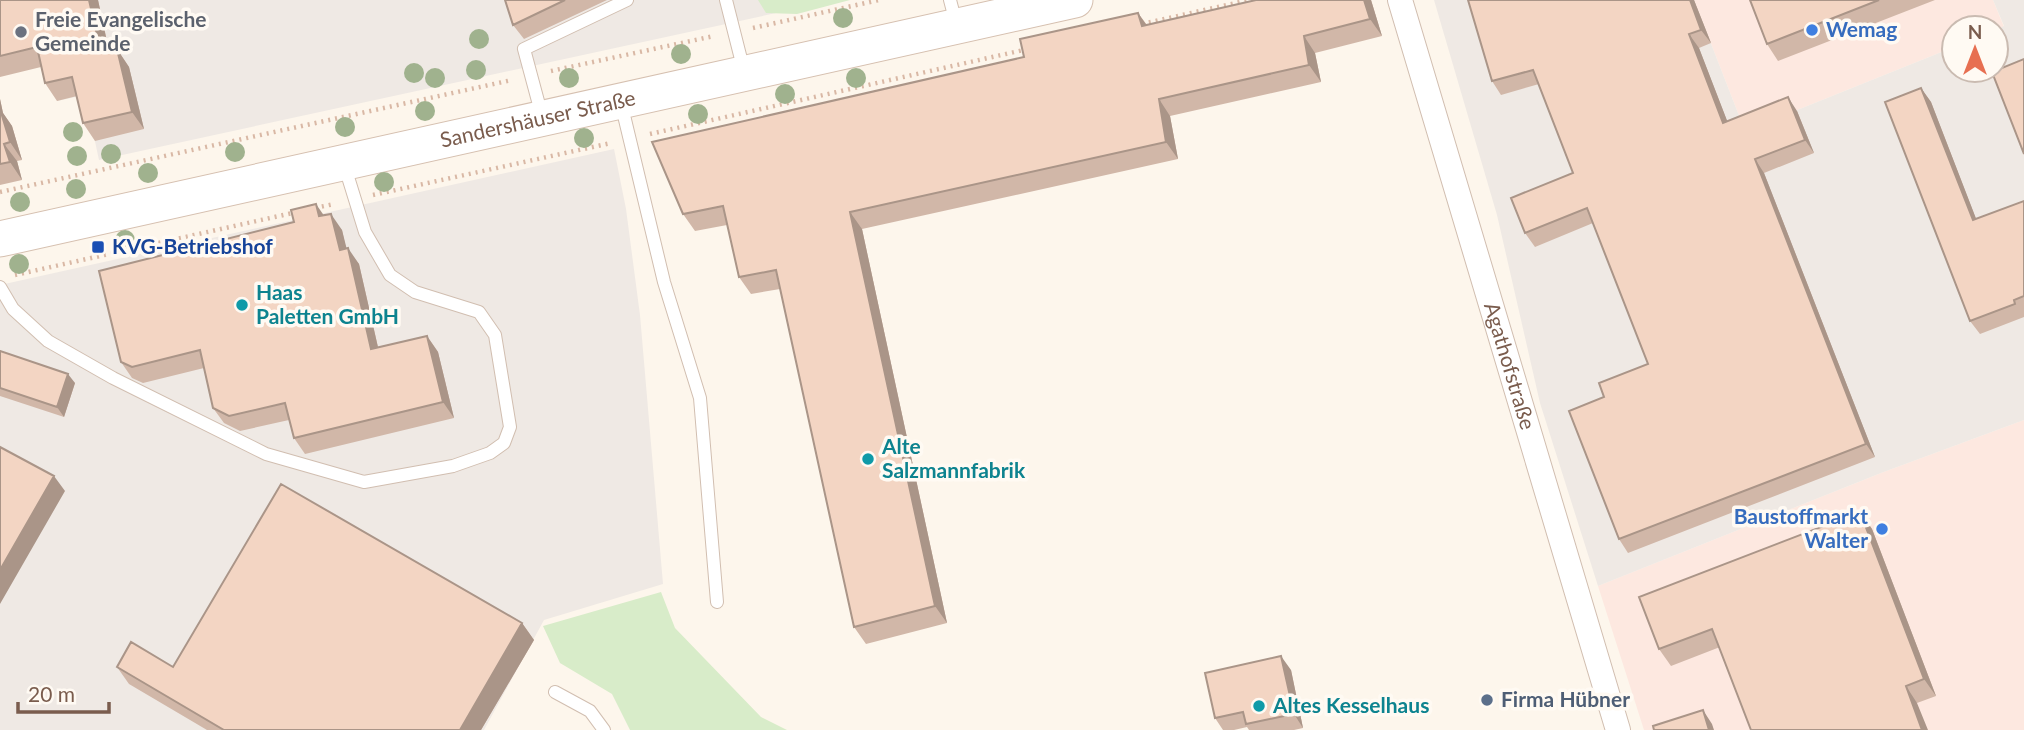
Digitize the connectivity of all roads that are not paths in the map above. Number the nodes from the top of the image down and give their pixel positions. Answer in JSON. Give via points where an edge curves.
{"nodes":[{"id":1,"x":627,"y":0,"type":"edge"},
{"id":2,"x":726,"y":0,"type":"edge"},
{"id":3,"x":1400,"y":0,"type":"edge"},
{"id":4,"x":1061,"y":1,"type":"edge"},
{"id":5,"x":953,"y":13,"type":"edge"},
{"id":6,"x":745,"y":74,"type":"junction"},
{"id":7,"x":621,"y":102,"type":"junction"},
{"id":8,"x":542,"y":119,"type":"junction"},
{"id":9,"x":344,"y":163,"type":"junction"},
{"id":10,"x":0,"y":239,"type":"edge"},
{"id":11,"x":0,"y":287,"type":"edge"},
{"id":12,"x":717,"y":602,"type":"dead end"},
{"id":13,"x":555,"y":692,"type":"dead end"},
{"id":14,"x":604,"y":730,"type":"edge"},
{"id":15,"x":1618,"y":730,"type":"edge"}],
"edges":[{"from":1,"to":8,"type":"lane","via":[[524,50]]},
{"from":2,"to":6,"type":"lane"},
{"from":3,"to":15,"type":"street","name":"Agathofstraße"},
{"from":4,"to":5,"type":"main road","name":"Sandershäuser Straße"},
{"from":5,"to":6,"type":"main road","name":"Sandershäuser Straße"},
{"from":6,"to":7,"type":"main road","name":"Sandershäuser Straße"},
{"from":7,"to":8,"type":"main road","name":"Sandershäuser Straße"},
{"from":7,"to":12,"type":"lane","via":[[664,282],[699,398]]},
{"from":8,"to":9,"type":"main road","name":"Sandershäuser Straße"},
{"from":9,"to":10,"type":"main road","name":"Sandershäuser Straße"},
{"from":9,"to":11,"type":"lane","via":[[365,232],[390,275],[415,292],[479,312],[491,327],[510,427],[504,443],[489,453],[453,466],[364,482],[266,454],[48,341],[13,309]]},
{"from":13,"to":14,"type":"lane","via":[[590,711]]}]}
